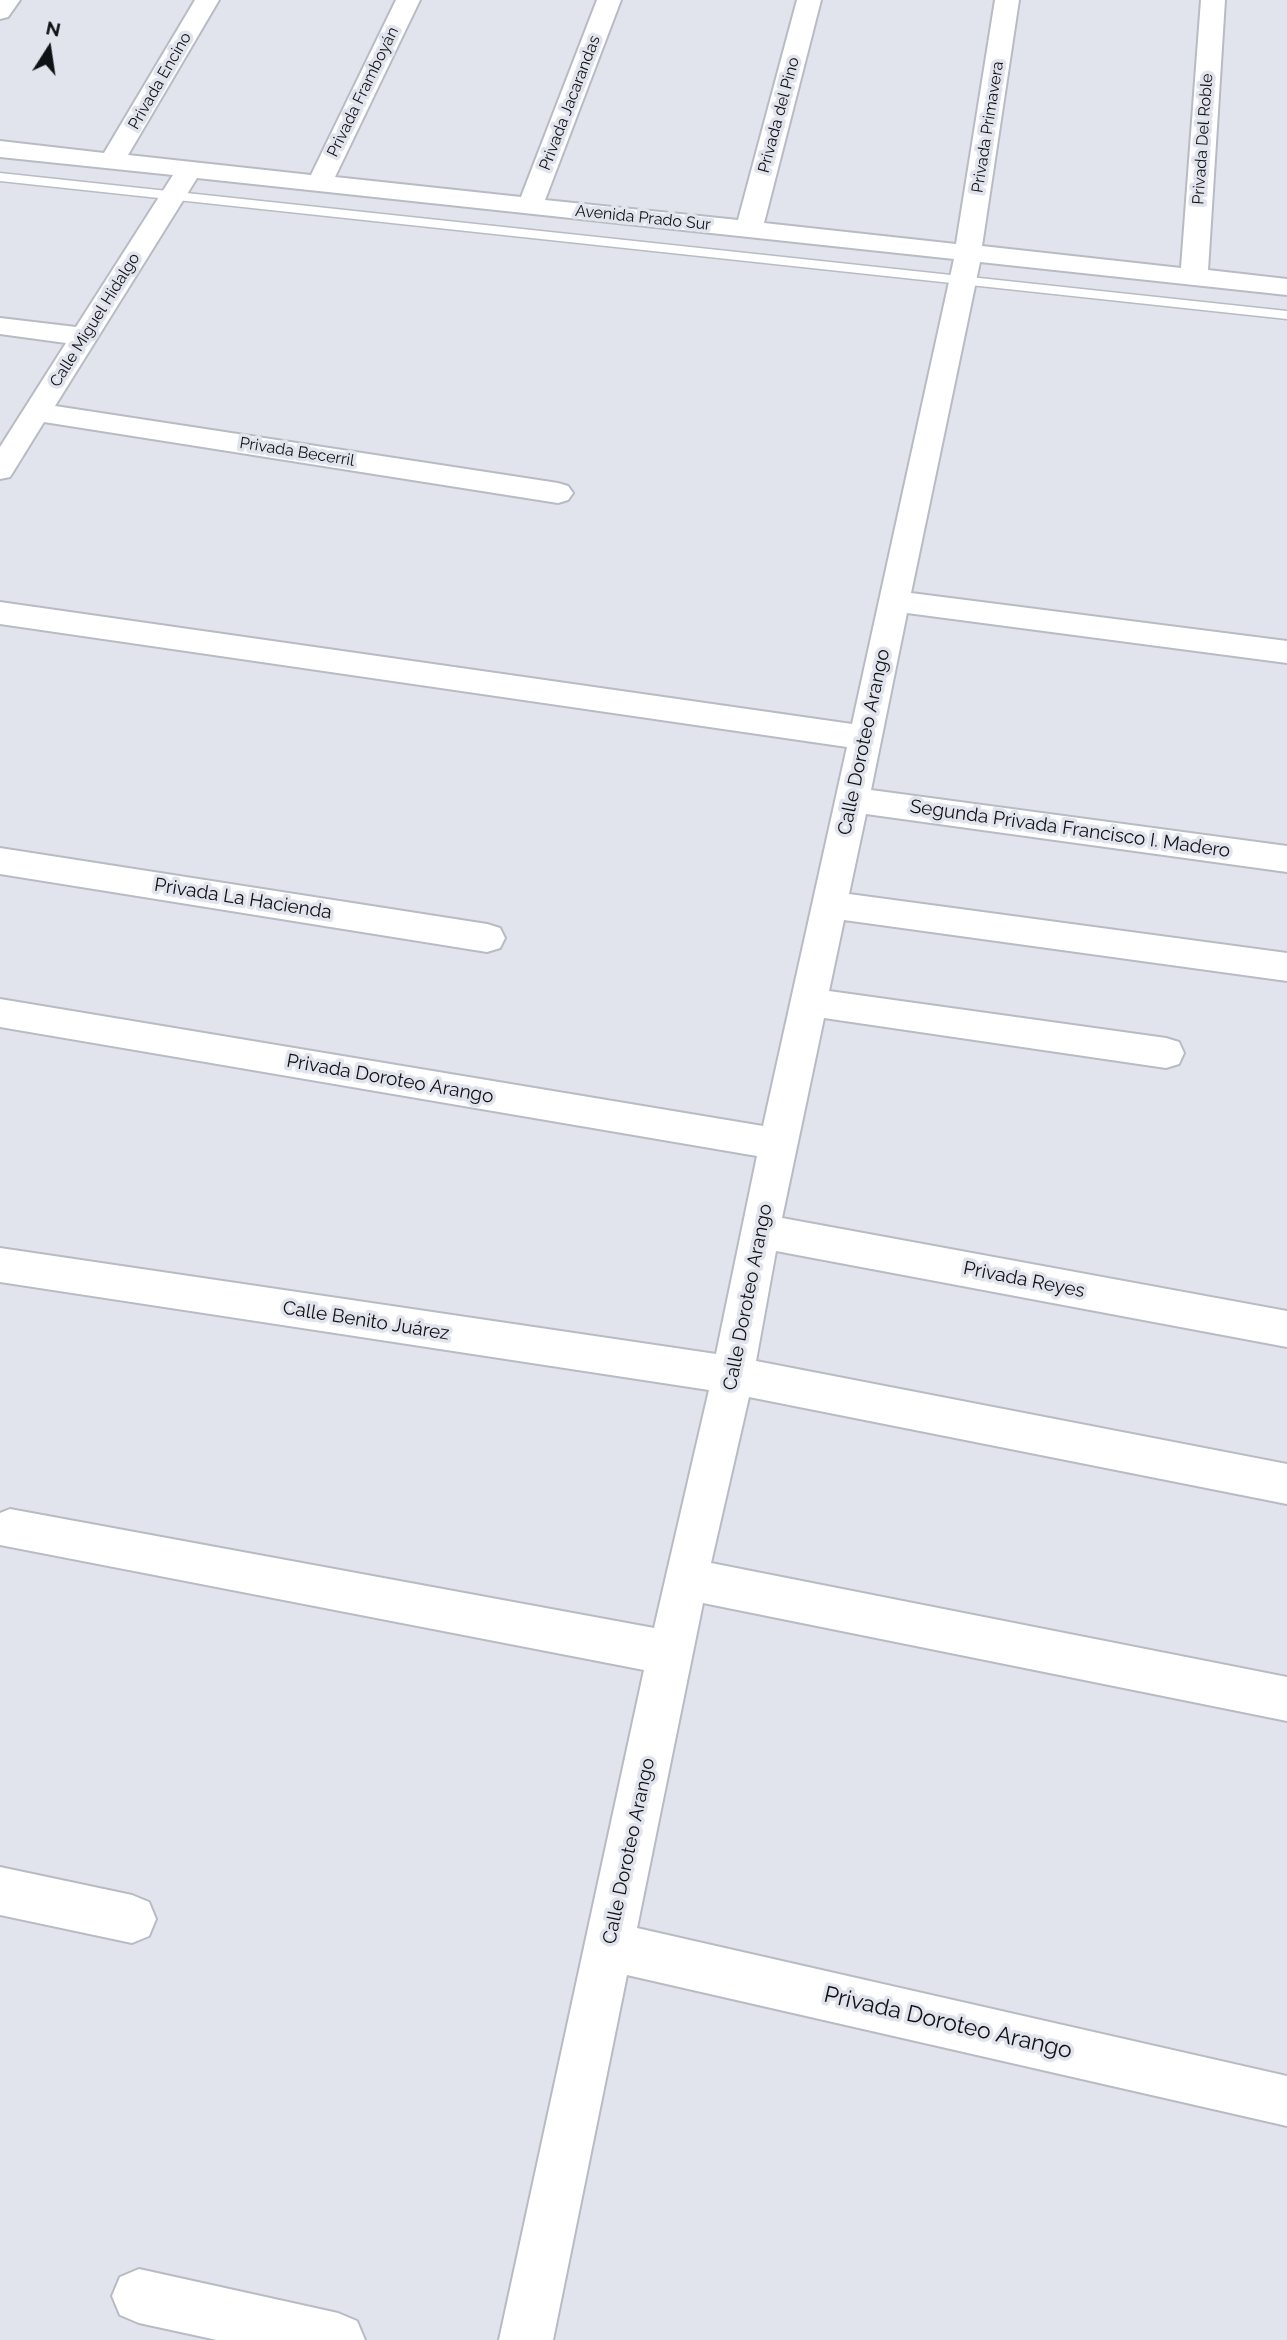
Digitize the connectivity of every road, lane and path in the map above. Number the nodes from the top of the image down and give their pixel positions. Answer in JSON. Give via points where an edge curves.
{"nodes":[{"id":1,"x":8,"y":0,"type":"edge"},
{"id":2,"x":207,"y":0,"type":"edge"},
{"id":3,"x":408,"y":0,"type":"edge"},
{"id":4,"x":609,"y":0,"type":"edge"},
{"id":5,"x":809,"y":0,"type":"edge"},
{"id":6,"x":1007,"y":0,"type":"edge"},
{"id":7,"x":1213,"y":0,"type":"edge"},
{"id":8,"x":0,"y":12,"type":"edge"},
{"id":9,"x":0,"y":149,"type":"edge"},
{"id":10,"x":113,"y":161,"type":"junction"},
{"id":11,"x":189,"y":170,"type":"junction"},
{"id":12,"x":0,"y":177,"type":"edge"},
{"id":13,"x":319,"y":184,"type":"junction"},
{"id":14,"x":173,"y":195,"type":"junction"},
{"id":15,"x":530,"y":206,"type":"junction"},
{"id":16,"x":749,"y":230,"type":"junction"},
{"id":17,"x":965,"y":267,"type":"junction"},
{"id":18,"x":1194,"y":277,"type":"junction"},
{"id":19,"x":1287,"y":286,"type":"edge"},
{"id":20,"x":1287,"y":315,"type":"edge"},
{"id":21,"x":0,"y":326,"type":"edge"},
{"id":22,"x":86,"y":337,"type":"junction"},
{"id":23,"x":36,"y":412,"type":"junction"},
{"id":24,"x":0,"y":470,"type":"edge"},
{"id":25,"x":558,"y":493,"type":"dead end"},
{"id":26,"x":894,"y":601,"type":"junction"},
{"id":27,"x":0,"y":612,"type":"edge"},
{"id":28,"x":1287,"y":652,"type":"edge"},
{"id":29,"x":866,"y":738,"type":"junction"},
{"id":30,"x":852,"y":800,"type":"junction"},
{"id":31,"x":1287,"y":859,"type":"edge"},
{"id":32,"x":0,"y":861,"type":"edge"},
{"id":33,"x":841,"y":907,"type":"junction"},
{"id":34,"x":487,"y":937,"type":"dead end"},
{"id":35,"x":1287,"y":967,"type":"edge"},
{"id":36,"x":809,"y":1002,"type":"junction"},
{"id":37,"x":0,"y":1013,"type":"edge"},
{"id":38,"x":1166,"y":1053,"type":"dead end"},
{"id":39,"x":779,"y":1144,"type":"junction"},
{"id":40,"x":760,"y":1231,"type":"junction"},
{"id":41,"x":0,"y":1265,"type":"edge"},
{"id":42,"x":1287,"y":1329,"type":"edge"},
{"id":43,"x":733,"y":1375,"type":"junction"},
{"id":44,"x":1287,"y":1484,"type":"edge"},
{"id":45,"x":10,"y":1529,"type":"dead end"},
{"id":46,"x":686,"y":1580,"type":"junction"},
{"id":47,"x":672,"y":1653,"type":"junction"},
{"id":48,"x":1287,"y":1699,"type":"edge"},
{"id":49,"x":0,"y":1891,"type":"edge"},
{"id":50,"x":132,"y":1919,"type":"dead end"},
{"id":51,"x":608,"y":1946,"type":"junction"},
{"id":52,"x":1287,"y":2101,"type":"edge"},
{"id":53,"x":139,"y":2296,"type":"dead end"},
{"id":54,"x":338,"y":2340,"type":"edge"},
{"id":55,"x":526,"y":2340,"type":"edge"}],
"edges":[{"from":1,"to":8,"type":"street"},
{"from":2,"to":10,"type":"street","name":"Privada Encino"},
{"from":3,"to":13,"type":"street","name":"Privada Framboyán"},
{"from":4,"to":15,"type":"street","name":"Privada Jacarandas"},
{"from":5,"to":16,"type":"street","name":"Privada del Pino"},
{"from":6,"to":17,"type":"street","name":"Privada Primavera"},
{"from":7,"to":18,"type":"street","name":"Privada Del Roble"},
{"from":9,"to":10,"type":"street","name":"Avenida Prado Sur"},
{"from":10,"to":11,"type":"street","name":"Avenida Prado Sur"},
{"from":11,"to":13,"type":"street","name":"Avenida Prado Sur"},
{"from":11,"to":14,"type":"street","name":"Calle Miguel Hidalgo"},
{"from":12,"to":14,"type":"lane"},
{"from":13,"to":15,"type":"street","name":"Avenida Prado Sur"},
{"from":14,"to":17,"type":"lane"},
{"from":14,"to":22,"type":"street","name":"Calle Miguel Hidalgo"},
{"from":15,"to":16,"type":"street","name":"Avenida Prado Sur"},
{"from":16,"to":17,"type":"street","name":"Avenida Prado Sur"},
{"from":17,"to":18,"type":"street","name":"Avenida Prado Sur"},
{"from":17,"to":20,"type":"lane"},
{"from":17,"to":26,"type":"street","name":"Calle Doroteo Arango"},
{"from":18,"to":19,"type":"street","name":"Avenida Prado Sur"},
{"from":21,"to":22,"type":"street"},
{"from":22,"to":23,"type":"street","name":"Calle Miguel Hidalgo"},
{"from":23,"to":24,"type":"street","name":"Calle Miguel Hidalgo"},
{"from":23,"to":25,"type":"street","name":"Privada Becerril"},
{"from":26,"to":28,"type":"street"},
{"from":26,"to":29,"type":"street","name":"Calle Doroteo Arango"},
{"from":27,"to":29,"type":"street"},
{"from":29,"to":30,"type":"street","name":"Calle Doroteo Arango"},
{"from":30,"to":31,"type":"street","name":"Segunda Privada Francisco I. Madero"},
{"from":30,"to":33,"type":"street","name":"Calle Doroteo Arango"},
{"from":32,"to":34,"type":"street","name":"Privada La Hacienda"},
{"from":33,"to":35,"type":"street"},
{"from":33,"to":36,"type":"street","name":"Calle Doroteo Arango"},
{"from":36,"to":38,"type":"street"},
{"from":36,"to":39,"type":"street","name":"Calle Doroteo Arango"},
{"from":37,"to":39,"type":"street","name":"Privada Doroteo Arango"},
{"from":39,"to":40,"type":"street","name":"Calle Doroteo Arango"},
{"from":40,"to":42,"type":"street","name":"Privada Reyes"},
{"from":40,"to":43,"type":"street","name":"Calle Doroteo Arango"},
{"from":41,"to":43,"type":"street","name":"Calle Benito Juárez"},
{"from":43,"to":44,"type":"street","name":"Calle Benito Juárez"},
{"from":43,"to":46,"type":"street","name":"Calle Doroteo Arango"},
{"from":45,"to":47,"type":"street"},
{"from":46,"to":47,"type":"street","name":"Calle Doroteo Arango"},
{"from":46,"to":48,"type":"street"},
{"from":47,"to":51,"type":"street","name":"Calle Doroteo Arango"},
{"from":49,"to":50,"type":"street"},
{"from":51,"to":52,"type":"street","name":"Privada Doroteo Arango"},
{"from":51,"to":55,"type":"street","name":"Calle Doroteo Arango"},
{"from":53,"to":54,"type":"street"}]}
